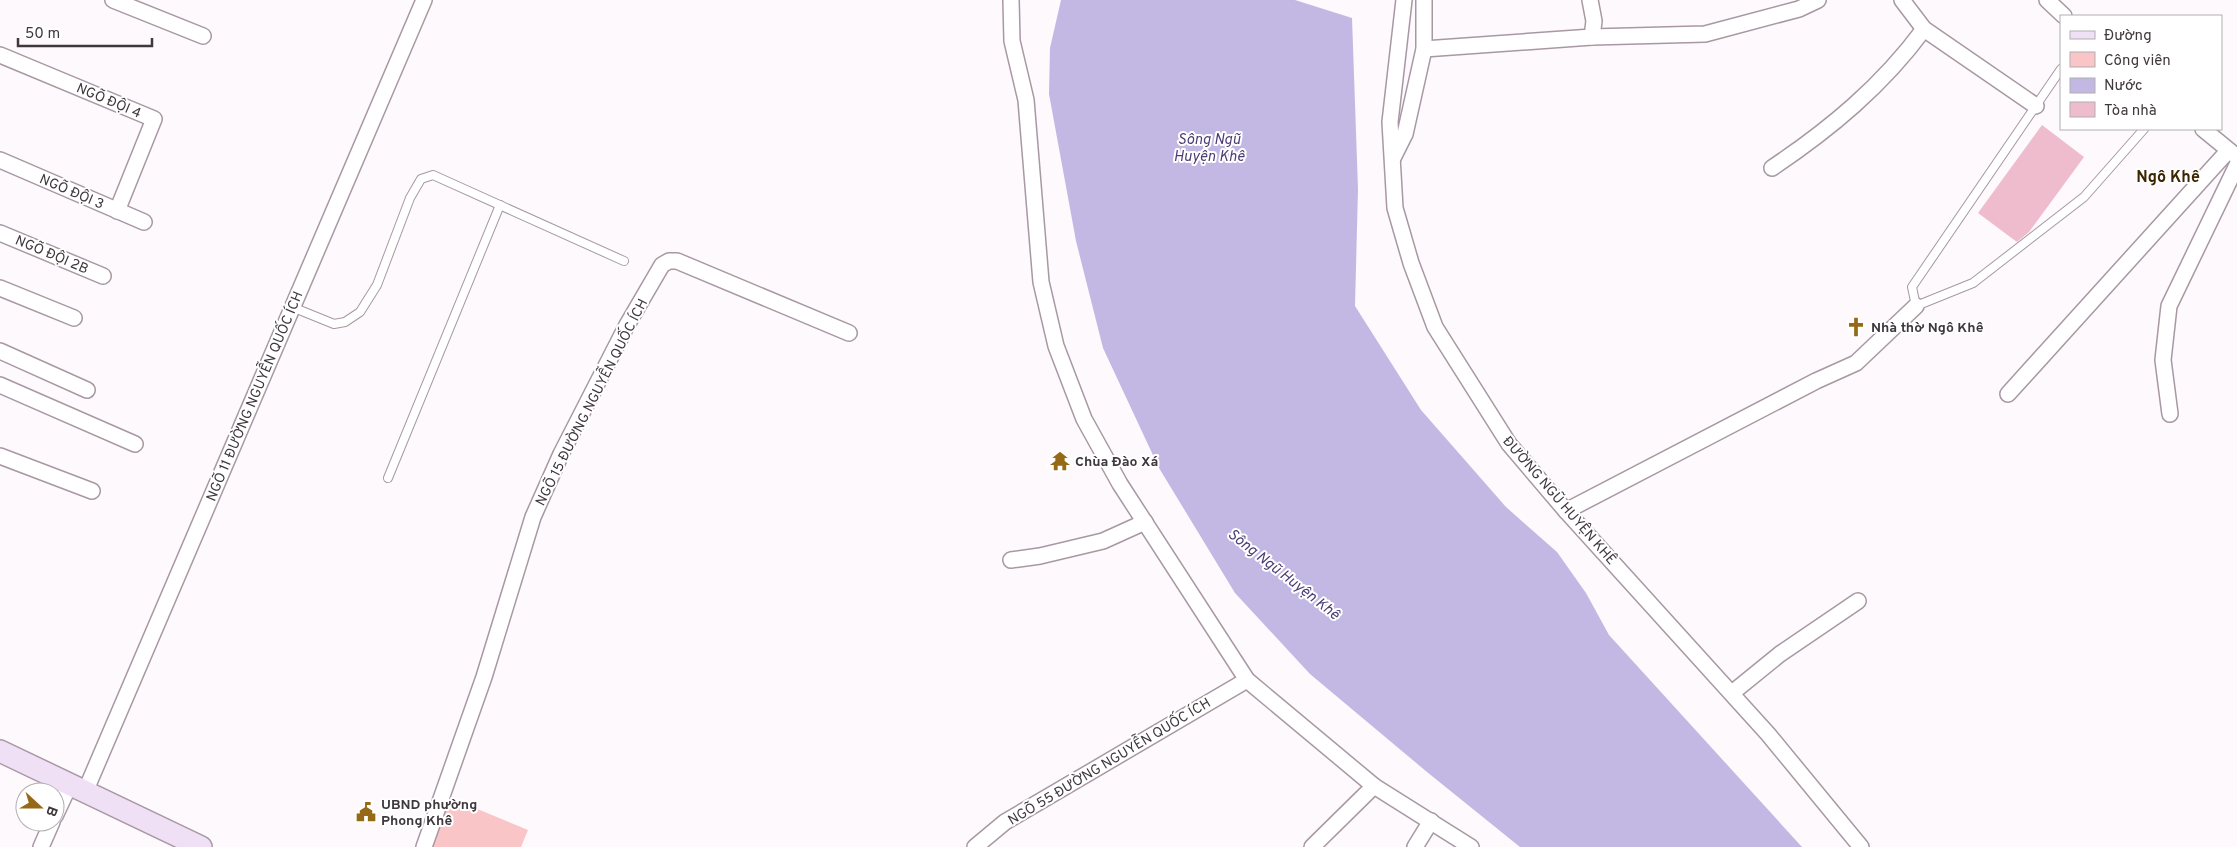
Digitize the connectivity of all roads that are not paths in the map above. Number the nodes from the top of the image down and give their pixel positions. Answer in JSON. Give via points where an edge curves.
{"nodes":[{"id":1,"x":113,"y":0,"type":"edge"},
{"id":2,"x":424,"y":0,"type":"edge"},
{"id":3,"x":1011,"y":0,"type":"edge"},
{"id":4,"x":1404,"y":0,"type":"edge"},
{"id":5,"x":1424,"y":0,"type":"edge"},
{"id":6,"x":1590,"y":0,"type":"edge"},
{"id":7,"x":1818,"y":0,"type":"edge"},
{"id":8,"x":1902,"y":0,"type":"edge"},
{"id":9,"x":2047,"y":0,"type":"edge"},
{"id":10,"x":2063,"y":15,"type":"edge"},
{"id":11,"x":1924,"y":29,"type":"junction"},
{"id":12,"x":202,"y":36,"type":"dead end"},
{"id":13,"x":1592,"y":38,"type":"junction"},
{"id":14,"x":1424,"y":50,"type":"junction"},
{"id":15,"x":0,"y":55,"type":"edge"},
{"id":16,"x":2060,"y":71,"type":"edge"},
{"id":17,"x":2036,"y":106,"type":"junction"},
{"id":18,"x":2143,"y":130,"type":"edge"},
{"id":19,"x":2204,"y":130,"type":"edge"},
{"id":20,"x":2232,"y":154,"type":"edge"},
{"id":21,"x":0,"y":160,"type":"edge"},
{"id":22,"x":1392,"y":160,"type":"junction"},
{"id":23,"x":2237,"y":165,"type":"edge"},
{"id":24,"x":1772,"y":168,"type":"dead end"},
{"id":25,"x":500,"y":205,"type":"junction"},
{"id":26,"x":117,"y":211,"type":"junction"},
{"id":27,"x":144,"y":222,"type":"dead end"},
{"id":28,"x":0,"y":233,"type":"edge"},
{"id":29,"x":624,"y":261,"type":"dead end"},
{"id":30,"x":103,"y":276,"type":"dead end"},
{"id":31,"x":0,"y":288,"type":"edge"},
{"id":32,"x":1916,"y":306,"type":"junction"},
{"id":33,"x":292,"y":307,"type":"junction"},
{"id":34,"x":74,"y":318,"type":"dead end"},
{"id":35,"x":849,"y":333,"type":"dead end"},
{"id":36,"x":0,"y":351,"type":"edge"},
{"id":37,"x":0,"y":385,"type":"edge"},
{"id":38,"x":87,"y":390,"type":"dead end"},
{"id":39,"x":2008,"y":394,"type":"dead end"},
{"id":40,"x":2170,"y":414,"type":"dead end"},
{"id":41,"x":135,"y":444,"type":"dead end"},
{"id":42,"x":0,"y":456,"type":"edge"},
{"id":43,"x":388,"y":478,"type":"dead end"},
{"id":44,"x":92,"y":491,"type":"dead end"},
{"id":45,"x":1566,"y":511,"type":"junction"},
{"id":46,"x":1145,"y":522,"type":"junction"},
{"id":47,"x":1011,"y":560,"type":"dead end"},
{"id":48,"x":1858,"y":602,"type":"dead end"},
{"id":49,"x":1247,"y":680,"type":"junction"},
{"id":50,"x":1732,"y":693,"type":"junction"},
{"id":51,"x":0,"y":751,"type":"edge"},
{"id":52,"x":1374,"y":786,"type":"junction"},
{"id":53,"x":77,"y":788,"type":"junction"},
{"id":54,"x":65,"y":803,"type":"edge"},
{"id":55,"x":1431,"y":821,"type":"junction"},
{"id":56,"x":48,"y":832,"type":"edge"},
{"id":57,"x":41,"y":847,"type":"edge"},
{"id":58,"x":201,"y":847,"type":"edge"},
{"id":59,"x":424,"y":847,"type":"edge"},
{"id":60,"x":975,"y":847,"type":"edge"},
{"id":61,"x":1312,"y":847,"type":"edge"},
{"id":62,"x":1415,"y":847,"type":"edge"},
{"id":63,"x":1471,"y":847,"type":"edge"},
{"id":64,"x":1861,"y":847,"type":"edge"}],
"edges":[{"from":1,"to":12,"type":"street"},
{"from":2,"to":33,"type":"street","name":"NGÕ 11 ĐƯỜNG NGUYỄN QUỐC ÍCH"},
{"from":3,"to":46,"type":"street","via":[[1012,41],[1026,100],[1042,282],[1056,346],[1084,419]]},
{"from":4,"to":22,"type":"street","name":"ĐƯỜNG NGŨ HUYỆN KHÊ","via":[[1390,122]]},
{"from":5,"to":14,"type":"street"},
{"from":6,"to":13,"type":"street","via":[[1594,21]]},
{"from":7,"to":13,"type":"street","via":[[1799,9],[1705,34]]},
{"from":8,"to":11,"type":"street"},
{"from":9,"to":10,"type":"street"},
{"from":11,"to":17,"type":"street"},
{"from":11,"to":24,"type":"street","via":[[1885,77],[1850,112]]},
{"from":13,"to":14,"type":"street"},
{"from":14,"to":22,"type":"street","via":[[1405,134]]},
{"from":15,"to":26,"type":"street","name":"NGÕ ĐỘI 4","via":[[154,119]]},
{"from":16,"to":17,"type":"lane"},
{"from":17,"to":32,"type":"lane","via":[[1912,287]]},
{"from":18,"to":32,"type":"lane","via":[[2084,197],[2025,243],[1973,283]]},
{"from":19,"to":20,"type":"street"},
{"from":20,"to":39,"type":"street"},
{"from":21,"to":26,"type":"street","name":"NGÕ ĐỘI 3"},
{"from":22,"to":45,"type":"street","name":"ĐƯỜNG NGŨ HUYỆN KHÊ","via":[[1395,208],[1435,327],[1509,444]]},
{"from":23,"to":40,"type":"street","via":[[2169,306],[2163,360]]},
{"from":25,"to":29,"type":"lane"},
{"from":25,"to":33,"type":"lane","via":[[433,175],[421,179],[410,198],[377,285],[360,312],[345,322],[334,324]]},
{"from":25,"to":43,"type":"lane"},
{"from":26,"to":27,"type":"street","name":"NGÕ ĐỘI 3"},
{"from":28,"to":30,"type":"street","name":"NGÕ ĐỘI 2B"},
{"from":31,"to":34,"type":"street"},
{"from":32,"to":45,"type":"street","via":[[1856,363]]},
{"from":33,"to":53,"type":"street","name":"NGÕ 11 ĐƯỜNG NGUYỄN QUỐC ÍCH"},
{"from":35,"to":59,"type":"street","name":"NGÕ 15 ĐƯỜNG NGUYỄN QUỐC ÍCH","via":[[677,261],[662,265],[627,325],[533,516],[484,676]]},
{"from":36,"to":38,"type":"street"},
{"from":37,"to":41,"type":"street"},
{"from":42,"to":44,"type":"street"},
{"from":45,"to":50,"type":"street","name":"ĐƯỜNG NGŨ HUYỆN KHÊ"},
{"from":46,"to":47,"type":"street","via":[[1103,541]]},
{"from":46,"to":49,"type":"street"},
{"from":48,"to":50,"type":"street","via":[[1780,654]]},
{"from":49,"to":52,"type":"street"},
{"from":49,"to":60,"type":"street","name":"NGÕ 55 ĐƯỜNG NGUYỄN QUỐC ÍCH","via":[[1005,822]]},
{"from":50,"to":64,"type":"street","name":"ĐƯỜNG NGŨ HUYỆN KHÊ"},
{"from":51,"to":53,"type":"street"},
{"from":52,"to":55,"type":"street"},
{"from":52,"to":61,"type":"street"},
{"from":53,"to":54,"type":"street","name":"NGÕ 11 ĐƯỜNG NGUYỄN QUỐC ÍCH"},
{"from":53,"to":58,"type":"street"},
{"from":55,"to":62,"type":"street"},
{"from":55,"to":63,"type":"street"},
{"from":56,"to":57,"type":"street"}]}
